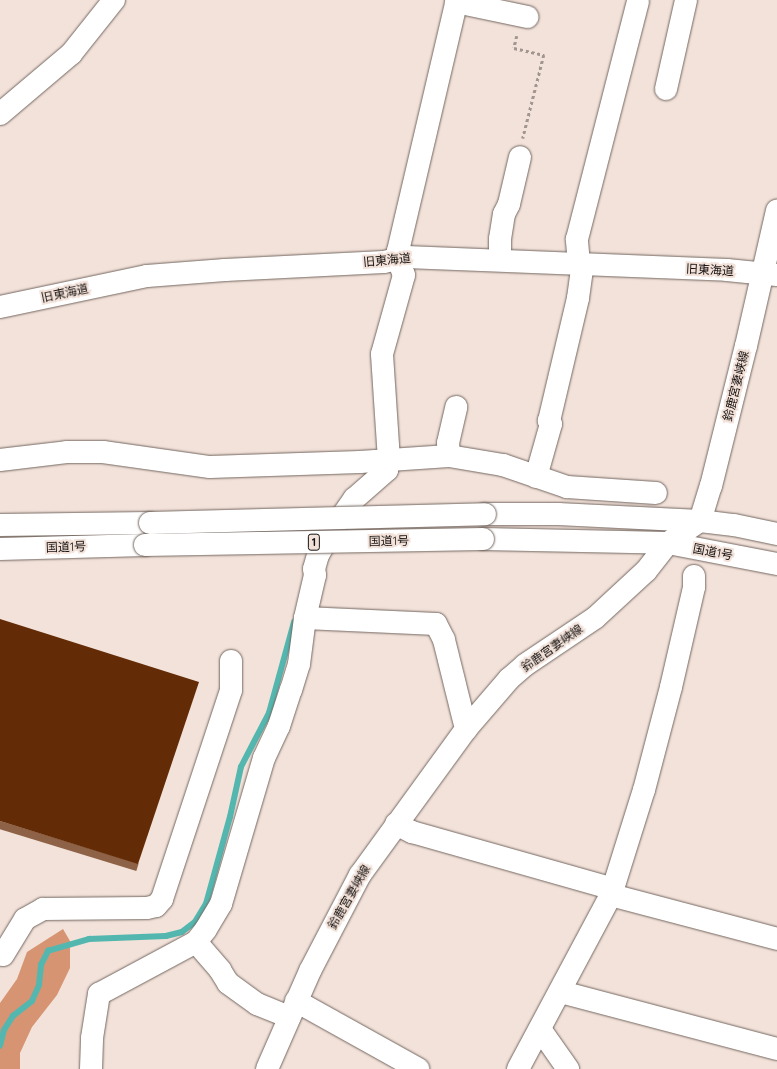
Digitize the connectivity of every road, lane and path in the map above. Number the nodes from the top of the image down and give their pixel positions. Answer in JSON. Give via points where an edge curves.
{"nodes":[{"id":1,"x":114,"y":0,"type":"edge"},
{"id":2,"x":686,"y":0,"type":"edge"},
{"id":3,"x":456,"y":1,"type":"edge"},
{"id":4,"x":638,"y":2,"type":"dead end"},
{"id":5,"x":525,"y":16,"type":"joint"},
{"id":6,"x":666,"y":89,"type":"dead end"},
{"id":7,"x":0,"y":114,"type":"edge"},
{"id":8,"x":520,"y":157,"type":"joint"},
{"id":9,"x":777,"y":211,"type":"edge"},
{"id":10,"x":398,"y":260,"type":"junction"},
{"id":11,"x":500,"y":260,"type":"junction"},
{"id":12,"x":581,"y":264,"type":"junction"},
{"id":13,"x":769,"y":274,"type":"edge"},
{"id":14,"x":0,"y":307,"type":"edge"},
{"id":15,"x":456,"y":407,"type":"dead end"},
{"id":16,"x":449,"y":456,"type":"junction"},
{"id":17,"x":0,"y":460,"type":"edge"},
{"id":18,"x":389,"y":460,"type":"junction"},
{"id":19,"x":536,"y":477,"type":"junction"},
{"id":20,"x":656,"y":493,"type":"dead end"},
{"id":21,"x":700,"y":521,"type":"junction"},
{"id":22,"x":0,"y":525,"type":"edge"},
{"id":23,"x":777,"y":534,"type":"edge"},
{"id":24,"x":668,"y":543,"type":"junction"},
{"id":25,"x":0,"y":549,"type":"edge"},
{"id":26,"x":777,"y":564,"type":"edge"},
{"id":27,"x":694,"y":576,"type":"dead end"},
{"id":28,"x":305,"y":618,"type":"junction"},
{"id":29,"x":231,"y":660,"type":"dead end"},
{"id":30,"x":466,"y":729,"type":"junction"},
{"id":31,"x":396,"y":824,"type":"junction"},
{"id":32,"x":612,"y":892,"type":"junction"},
{"id":33,"x":777,"y":939,"type":"edge"},
{"id":34,"x":196,"y":942,"type":"junction"},
{"id":35,"x":1,"y":956,"type":"edge"},
{"id":36,"x":561,"y":992,"type":"junction"},
{"id":37,"x":293,"y":1009,"type":"junction"},
{"id":38,"x":540,"y":1029,"type":"junction"},
{"id":39,"x":777,"y":1049,"type":"edge"},
{"id":40,"x":91,"y":1069,"type":"edge"},
{"id":41,"x":267,"y":1069,"type":"edge"},
{"id":42,"x":418,"y":1069,"type":"edge"},
{"id":43,"x":518,"y":1069,"type":"edge"},
{"id":44,"x":568,"y":1069,"type":"edge"}],
"edges":[{"from":1,"to":7,"type":"main road","via":[[71,54]]},
{"from":2,"to":6,"type":"main road"},
{"from":3,"to":5,"type":"main road"},
{"from":3,"to":10,"type":"main road"},
{"from":4,"to":12,"type":"main road","via":[[577,239]]},
{"from":5,"to":8,"type":"path","via":[[514,48],[544,55]]},
{"from":8,"to":11,"type":"main road","via":[[503,219]]},
{"from":9,"to":13,"type":"main road","name":"鈴鹿宮妻峡線"},
{"from":10,"to":11,"type":"main road","name":"旧東海道"},
{"from":10,"to":14,"type":"main road","name":"旧東海道","via":[[162,274]]},
{"from":10,"to":18,"type":"main road","via":[[404,275],[382,354]]},
{"from":11,"to":12,"type":"main road","name":"旧東海道"},
{"from":12,"to":13,"type":"main road","name":"旧東海道"},
{"from":12,"to":19,"type":"main road","via":[[578,298],[549,421],[551,424]]},
{"from":13,"to":21,"type":"main road","name":"鈴鹿宮妻峡線","via":[[744,353]]},
{"from":15,"to":16,"type":"main road","via":[[448,443]]},
{"from":16,"to":18,"type":"main road"},
{"from":16,"to":19,"type":"main road","via":[[503,465]]},
{"from":17,"to":18,"type":"main road","via":[[67,452],[103,452],[210,467]]},
{"from":18,"to":28,"type":"main road","via":[[387,470],[354,499],[318,555],[314,569],[316,575]]},
{"from":19,"to":20,"type":"main road","via":[[567,486]]},
{"from":21,"to":22,"type":"main road","name":"国道1号","number":"1","bridge":true,"via":[[558,514],[485,514]]},
{"from":21,"to":23,"type":"main road","name":"国道1号","number":"1"},
{"from":21,"to":24,"type":"main road","name":"鈴鹿宮妻峡線"},
{"from":24,"to":25,"type":"main road","name":"国道1号","number":"1","bridge":true,"via":[[483,539]]},
{"from":24,"to":26,"type":"main road","name":"国道1号","number":"1"},
{"from":24,"to":30,"type":"main road","name":"鈴鹿宮妻峡線","via":[[646,571],[595,618],[525,665],[509,679]]},
{"from":27,"to":32,"type":"main road","via":[[694,586],[671,687],[644,790]]},
{"from":28,"to":30,"type":"main road","via":[[436,624],[444,640]]},
{"from":28,"to":34,"type":"main road","via":[[291,690],[279,726],[264,758],[220,904]]},
{"from":29,"to":35,"type":"main road","via":[[231,690],[162,899],[156,906],[147,908],[43,909],[25,919]]},
{"from":30,"to":31,"type":"main road","name":"鈴鹿宮妻峡線"},
{"from":31,"to":32,"type":"main road","via":[[412,832]]},
{"from":31,"to":37,"type":"main road","name":"鈴鹿宮妻峡線","via":[[344,902]]},
{"from":32,"to":33,"type":"main road"},
{"from":32,"to":36,"type":"main road"},
{"from":34,"to":37,"type":"main road","via":[[228,983],[258,1004]]},
{"from":34,"to":40,"type":"main road","via":[[99,994],[92,1038]]},
{"from":36,"to":38,"type":"main road"},
{"from":36,"to":39,"type":"main road"},
{"from":37,"to":41,"type":"main road","name":"鈴鹿宮妻峡線"},
{"from":37,"to":42,"type":"main road"},
{"from":38,"to":43,"type":"main road"},
{"from":38,"to":44,"type":"main road"}]}
